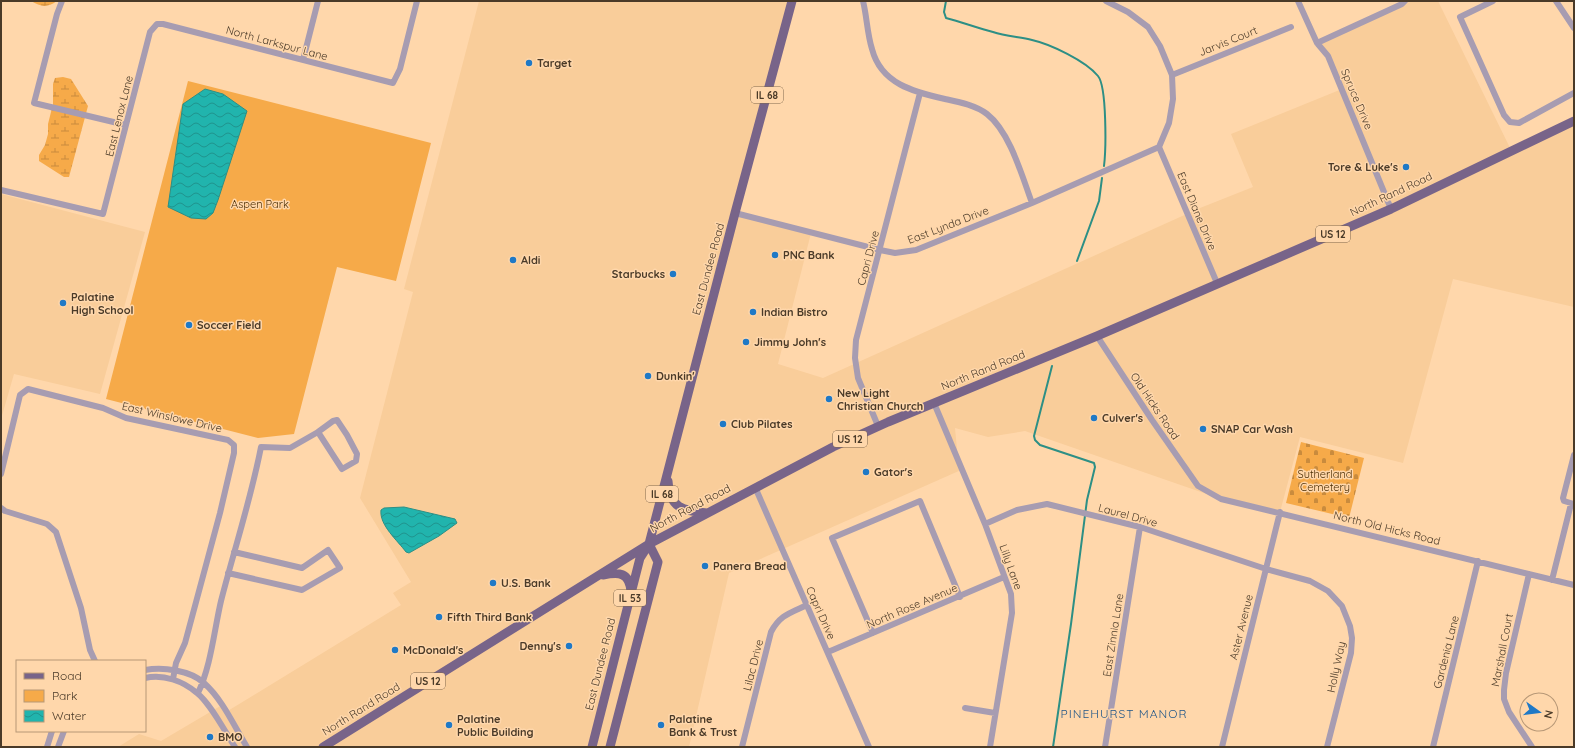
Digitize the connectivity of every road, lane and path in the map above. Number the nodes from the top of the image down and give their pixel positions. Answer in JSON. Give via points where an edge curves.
{"nodes":[{"id":1,"x":62,"y":1,"type":"edge"},
{"id":2,"x":318,"y":1,"type":"edge"},
{"id":3,"x":417,"y":1,"type":"edge"},
{"id":4,"x":792,"y":1,"type":"edge"},
{"id":5,"x":863,"y":1,"type":"edge"},
{"id":6,"x":1106,"y":1,"type":"edge"},
{"id":7,"x":1298,"y":1,"type":"edge"},
{"id":8,"x":1405,"y":1,"type":"edge"},
{"id":9,"x":1493,"y":1,"type":"edge"},
{"id":10,"x":1556,"y":1,"type":"edge"},
{"id":11,"x":157,"y":24,"type":"joint"},
{"id":12,"x":1291,"y":27,"type":"dead end"},
{"id":13,"x":1574,"y":28,"type":"edge"},
{"id":14,"x":1317,"y":43,"type":"junction"},
{"id":15,"x":303,"y":60,"type":"junction"},
{"id":16,"x":1172,"y":75,"type":"junction"},
{"id":17,"x":920,"y":93,"type":"junction"},
{"id":18,"x":1574,"y":94,"type":"edge"},
{"id":19,"x":1574,"y":122,"type":"edge"},
{"id":20,"x":126,"y":125,"type":"junction"},
{"id":21,"x":1159,"y":147,"type":"junction"},
{"id":22,"x":1,"y":190,"type":"edge"},
{"id":23,"x":1032,"y":203,"type":"junction"},
{"id":24,"x":1391,"y":209,"type":"junction"},
{"id":25,"x":735,"y":213,"type":"junction"},
{"id":26,"x":880,"y":250,"type":"junction"},
{"id":27,"x":1217,"y":283,"type":"junction"},
{"id":28,"x":1097,"y":336,"type":"junction"},
{"id":29,"x":934,"y":403,"type":"junction"},
{"id":30,"x":878,"y":426,"type":"junction"},
{"id":31,"x":318,"y":432,"type":"junction"},
{"id":32,"x":1574,"y":454,"type":"edge"},
{"id":33,"x":668,"y":473,"type":"junction"},
{"id":34,"x":1,"y":474,"type":"edge"},
{"id":35,"x":1198,"y":486,"type":"joint"},
{"id":36,"x":755,"y":487,"type":"junction"},
{"id":37,"x":1573,"y":504,"type":"edge"},
{"id":38,"x":1,"y":508,"type":"edge"},
{"id":39,"x":1280,"y":512,"type":"junction"},
{"id":40,"x":707,"y":513,"type":"junction"},
{"id":41,"x":985,"y":524,"type":"junction"},
{"id":42,"x":1140,"y":527,"type":"junction"},
{"id":43,"x":649,"y":544,"type":"junction"},
{"id":44,"x":234,"y":552,"type":"junction"},
{"id":45,"x":1478,"y":561,"type":"junction"},
{"id":46,"x":1266,"y":569,"type":"junction"},
{"id":47,"x":228,"y":573,"type":"junction"},
{"id":48,"x":1529,"y":574,"type":"junction"},
{"id":49,"x":598,"y":576,"type":"junction"},
{"id":50,"x":1004,"y":577,"type":"junction"},
{"id":51,"x":1552,"y":580,"type":"junction"},
{"id":52,"x":1574,"y":585,"type":"edge"},
{"id":53,"x":632,"y":592,"type":"junction"},
{"id":54,"x":960,"y":597,"type":"junction"},
{"id":55,"x":807,"y":606,"type":"junction"},
{"id":56,"x":873,"y":633,"type":"junction"},
{"id":57,"x":828,"y":652,"type":"junction"},
{"id":58,"x":95,"y":660,"type":"edge"},
{"id":59,"x":146,"y":670,"type":"edge"},
{"id":60,"x":174,"y":670,"type":"junction"},
{"id":61,"x":146,"y":678,"type":"edge"},
{"id":62,"x":173,"y":679,"type":"junction"},
{"id":63,"x":203,"y":682,"type":"junction"},
{"id":64,"x":198,"y":693,"type":"junction"},
{"id":65,"x":965,"y":708,"type":"dead end"},
{"id":66,"x":995,"y":713,"type":"junction"},
{"id":67,"x":52,"y":732,"type":"edge"},
{"id":68,"x":64,"y":732,"type":"edge"},
{"id":69,"x":47,"y":747,"type":"edge"},
{"id":70,"x":58,"y":747,"type":"edge"},
{"id":71,"x":235,"y":747,"type":"edge"},
{"id":72,"x":247,"y":747,"type":"edge"},
{"id":73,"x":323,"y":747,"type":"edge"},
{"id":74,"x":592,"y":747,"type":"edge"},
{"id":75,"x":610,"y":747,"type":"edge"},
{"id":76,"x":742,"y":747,"type":"edge"},
{"id":77,"x":869,"y":747,"type":"edge"},
{"id":78,"x":990,"y":747,"type":"edge"},
{"id":79,"x":1106,"y":747,"type":"edge"},
{"id":80,"x":1222,"y":747,"type":"edge"},
{"id":81,"x":1327,"y":747,"type":"edge"},
{"id":82,"x":1433,"y":747,"type":"edge"},
{"id":83,"x":1532,"y":747,"type":"edge"}],
"edges":[{"from":1,"to":20,"type":"street","via":[[34,103]]},
{"from":2,"to":15,"type":"street"},
{"from":3,"to":15,"type":"street","name":"North Larkspur Lane","via":[[400,69],[393,83]]},
{"from":4,"to":25,"type":"main road","name":"East Dundee Road","number":"IL 68"},
{"from":5,"to":17,"type":"street","via":[[875,59],[884,73],[897,84]]},
{"from":6,"to":16,"type":"street","via":[[1128,12],[1148,27],[1160,46]]},
{"from":7,"to":14,"type":"street","name":"Spruce Drive"},
{"from":8,"to":14,"type":"street"},
{"from":9,"to":18,"type":"street","via":[[1460,17],[1504,115],[1510,122],[1519,123]]},
{"from":10,"to":13,"type":"street"},
{"from":11,"to":15,"type":"street","name":"North Larkspur Lane"},
{"from":11,"to":20,"type":"street","name":"East Lenox Lane","via":[[150,32]]},
{"from":12,"to":16,"type":"street","name":"Jarvis Court"},
{"from":14,"to":24,"type":"street","name":"Spruce Drive","via":[[1328,56]]},
{"from":16,"to":21,"type":"street","via":[[1173,99],[1169,123]]},
{"from":17,"to":23,"type":"street","via":[[970,105],[988,114],[1006,135]]},
{"from":17,"to":26,"type":"street","name":"Capri Drive"},
{"from":19,"to":24,"type":"main road","name":"North Rand Road","number":"US 12"},
{"from":20,"to":22,"type":"street","name":"East Lenox Lane","via":[[104,214]]},
{"from":21,"to":23,"type":"street","name":"East Lynda Drive"},
{"from":21,"to":27,"type":"street","name":"East Diane Drive"},
{"from":23,"to":26,"type":"street","name":"East Lynda Drive","via":[[916,250],[895,253]]},
{"from":24,"to":27,"type":"main road","name":"North Rand Road","number":"US 12"},
{"from":25,"to":26,"type":"street","name":"East Lynda Drive"},
{"from":25,"to":33,"type":"main road","name":"East Dundee Road","number":"IL 68"},
{"from":26,"to":30,"type":"street","name":"Capri Drive","via":[[856,340],[855,358],[858,378]]},
{"from":27,"to":28,"type":"main road","name":"North Rand Road","number":"US 12"},
{"from":28,"to":29,"type":"main road","name":"North Rand Road","number":"US 12"},
{"from":28,"to":35,"type":"street","name":"Old Hicks Road"},
{"from":29,"to":30,"type":"main road","name":"North Rand Road","number":"US 12"},
{"from":29,"to":41,"type":"street","name":"Lilly Lane"},
{"from":30,"to":36,"type":"main road","name":"North Rand Road","number":"US 12","via":[[833,446]]},
{"from":31,"to":31,"type":"street","via":[[342,469],[356,461],[357,454],[338,420]]},
{"from":31,"to":44,"type":"street","via":[[290,448],[261,447]]},
{"from":32,"to":37,"type":"street","via":[[1563,498],[1564,501]]},
{"from":33,"to":40,"type":"main road","via":[[668,491],[677,506],[685,510]]},
{"from":33,"to":43,"type":"main road","name":"East Dundee Road","number":"IL 68"},
{"from":34,"to":60,"type":"street","name":"East Winslowe Drive","via":[[20,395],[28,389],[103,408],[126,418],[228,440],[234,445],[220,513],[185,643]]},
{"from":35,"to":39,"type":"street","name":"North Old Hicks Road","via":[[1221,498]]},
{"from":36,"to":40,"type":"main road","name":"North Rand Road","number":"US 12"},
{"from":36,"to":55,"type":"street","name":"Capri Drive"},
{"from":37,"to":51,"type":"street"},
{"from":38,"to":58,"type":"street","via":[[47,524],[56,532],[81,608]]},
{"from":39,"to":45,"type":"street","name":"North Old Hicks Road"},
{"from":39,"to":46,"type":"street","name":"Aster Avenue"},
{"from":40,"to":43,"type":"main road","name":"North Rand Road","number":"US 12"},
{"from":41,"to":42,"type":"street","name":"Laurel Drive","via":[[1017,510],[1047,504]]},
{"from":41,"to":50,"type":"street","name":"Lilly Lane"},
{"from":42,"to":46,"type":"street","name":"Laurel Drive"},
{"from":42,"to":79,"type":"street","name":"East Zinnia Lane"},
{"from":43,"to":49,"type":"main road","name":"North Rand Road","number":"US 12"},
{"from":43,"to":53,"type":"main road","name":"East Dundee Road","number":"IL 53","via":[[640,558]]},
{"from":43,"to":75,"type":"main road","number":"IL 53","via":[[658,562]]},
{"from":44,"to":47,"type":"street"},
{"from":44,"to":47,"type":"street","via":[[302,568],[328,550],[340,568],[302,590]]},
{"from":45,"to":48,"type":"street","name":"North Old Hicks Road"},
{"from":45,"to":82,"type":"street","name":"Gardenia Lane"},
{"from":46,"to":80,"type":"street","name":"Aster Avenue"},
{"from":46,"to":81,"type":"street","name":"Holly Way","via":[[1322,586],[1338,600],[1348,620],[1352,638],[1351,653]]},
{"from":47,"to":63,"type":"street"},
{"from":48,"to":51,"type":"street","name":"North Old Hicks Road"},
{"from":48,"to":83,"type":"street","name":"Marshall Court","via":[[1506,673],[1504,699],[1509,712]]},
{"from":49,"to":53,"type":"main road","via":[[614,573],[626,577]]},
{"from":49,"to":73,"type":"main road","name":"North Rand Road","number":"US 12"},
{"from":50,"to":54,"type":"street","name":"North Rose Avenue"},
{"from":50,"to":66,"type":"street","name":"Lilly Lane","via":[[1012,594],[1012,613]]},
{"from":51,"to":52,"type":"street","name":"North Old Hicks Road"},
{"from":53,"to":74,"type":"main road","name":"East Dundee Road","number":"IL 53"},
{"from":54,"to":56,"type":"street","name":"North Rose Avenue"},
{"from":54,"to":56,"type":"street","via":[[920,501],[832,538]]},
{"from":55,"to":57,"type":"street","name":"Capri Drive"},
{"from":55,"to":76,"type":"street","name":"Lilac Drive","via":[[784,615],[771,632]]},
{"from":56,"to":57,"type":"street","name":"North Rose Avenue"},
{"from":57,"to":77,"type":"street","name":"Capri Drive"},
{"from":59,"to":60,"type":"street"},
{"from":60,"to":62,"type":"street","name":"East Winslowe Drive"},
{"from":60,"to":63,"type":"street"},
{"from":61,"to":62,"type":"street"},
{"from":62,"to":64,"type":"street"},
{"from":63,"to":64,"type":"street"},
{"from":63,"to":72,"type":"street","via":[[222,705]]},
{"from":64,"to":71,"type":"street"},
{"from":65,"to":66,"type":"street"},
{"from":66,"to":78,"type":"street","name":"Lilly Lane"},
{"from":67,"to":69,"type":"street"},
{"from":68,"to":70,"type":"street"}]}
